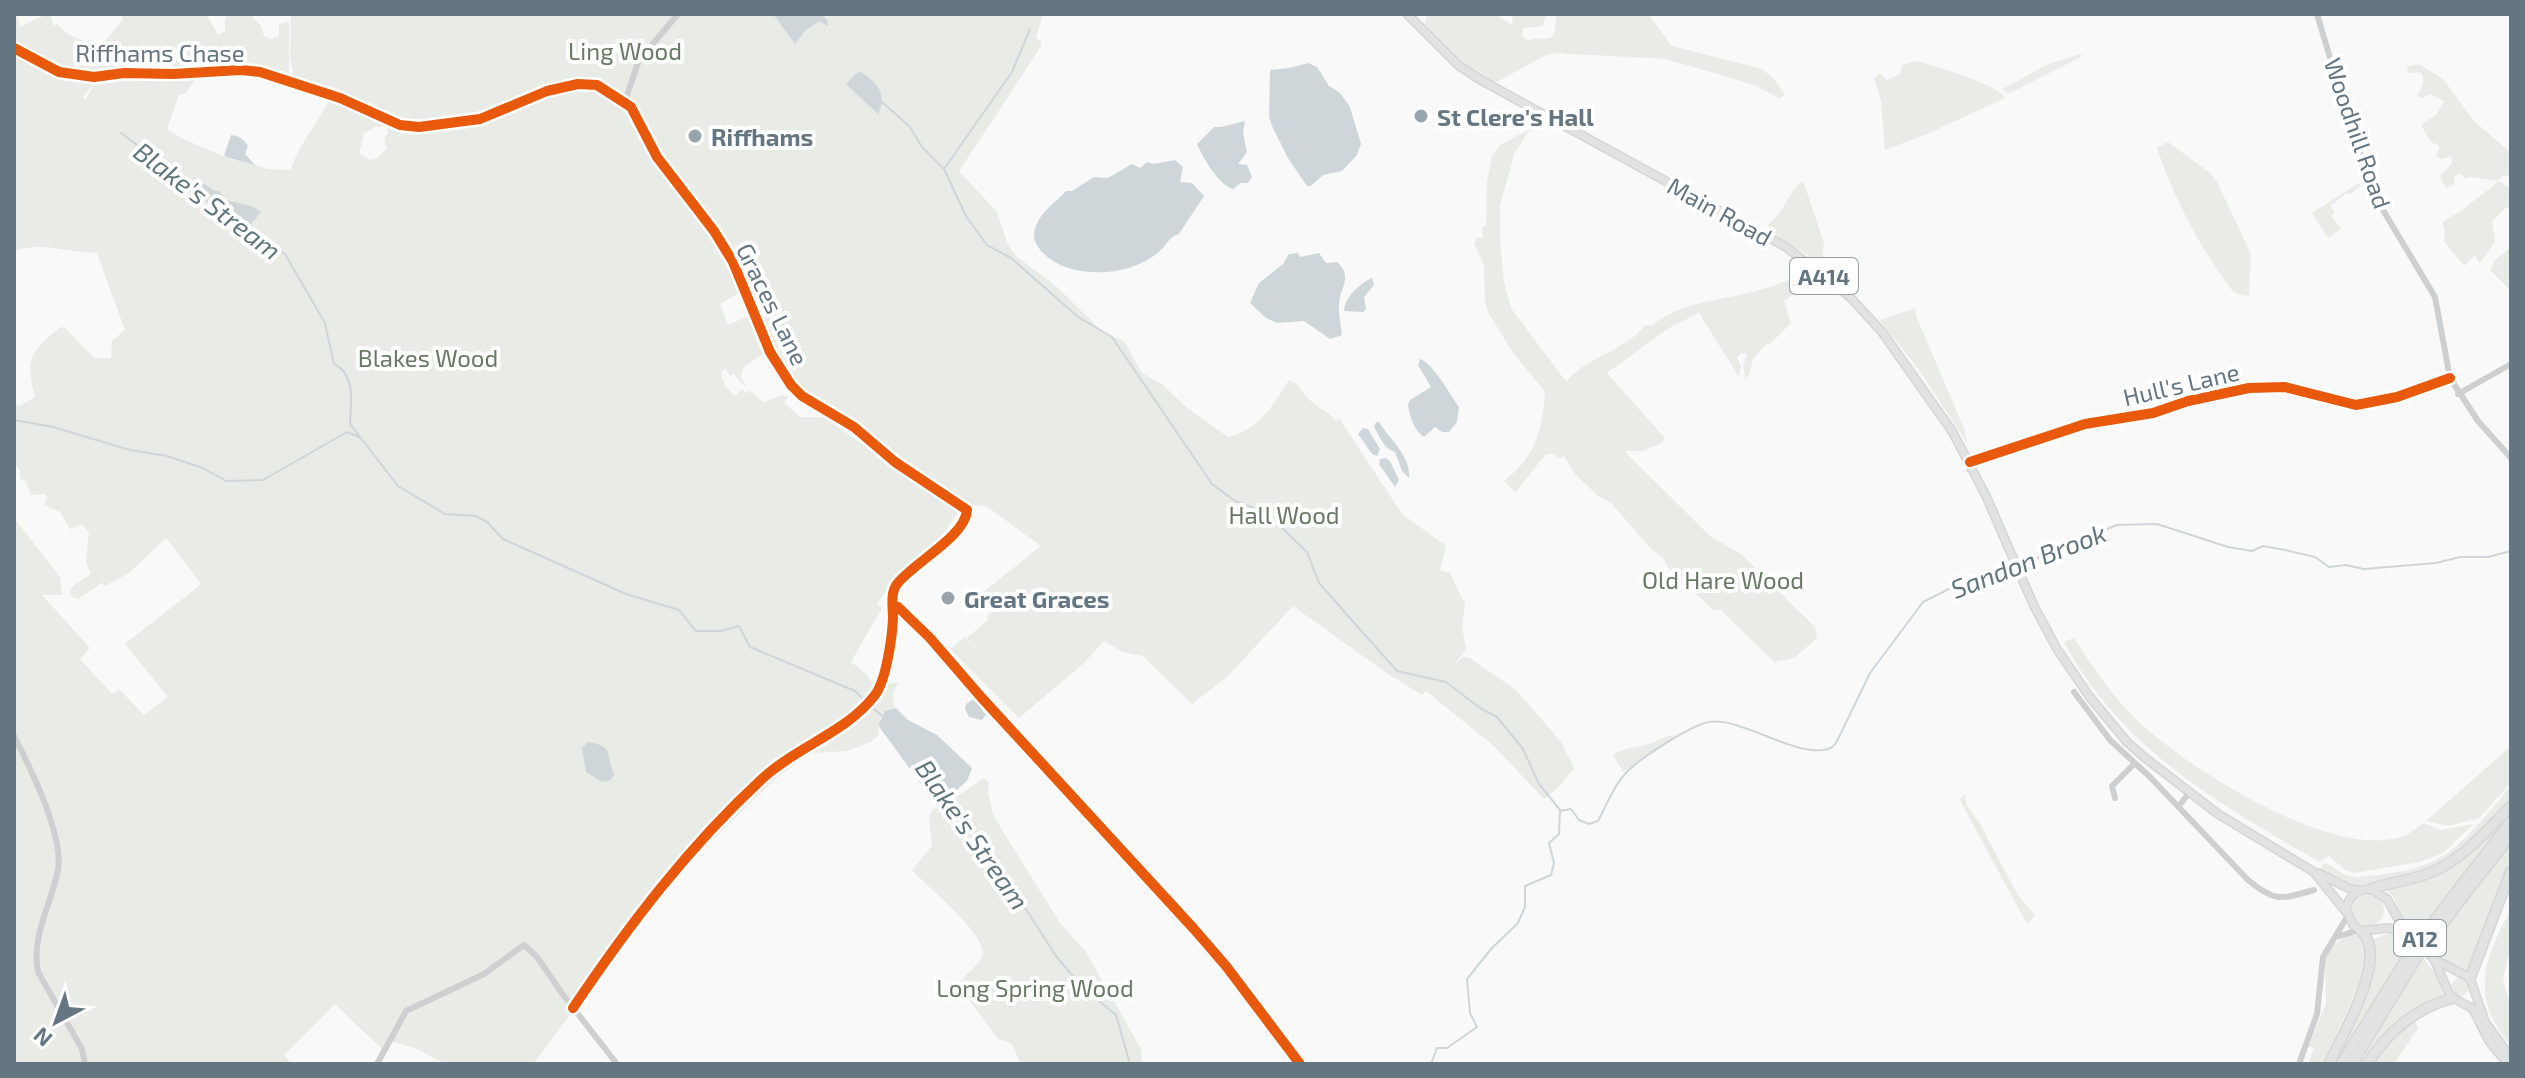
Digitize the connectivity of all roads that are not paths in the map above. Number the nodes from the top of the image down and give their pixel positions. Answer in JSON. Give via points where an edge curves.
{"nodes":[{"id":1,"x":678,"y":14,"type":"edge"},
{"id":2,"x":1407,"y":14,"type":"edge"},
{"id":3,"x":2317,"y":14,"type":"edge"},
{"id":4,"x":14,"y":48,"type":"edge"},
{"id":5,"x":625,"y":101,"type":"junction"},
{"id":6,"x":2511,"y":364,"type":"edge"},
{"id":7,"x":2450,"y":378,"type":"junction"},
{"id":8,"x":2458,"y":394,"type":"junction"},
{"id":9,"x":2511,"y":458,"type":"edge"},
{"id":10,"x":1970,"y":462,"type":"junction"},
{"id":11,"x":2074,"y":692,"type":"dead end"},
{"id":12,"x":14,"y":736,"type":"edge"},
{"id":13,"x":2135,"y":763,"type":"junction"},
{"id":14,"x":2189,"y":793,"type":"junction"},
{"id":15,"x":2115,"y":798,"type":"dead end"},
{"id":16,"x":2511,"y":806,"type":"edge"},
{"id":17,"x":2178,"y":807,"type":"junction"},
{"id":18,"x":2511,"y":821,"type":"edge"},
{"id":19,"x":2511,"y":835,"type":"edge"},
{"id":20,"x":2511,"y":871,"type":"edge"},
{"id":21,"x":2314,"y":872,"type":"junction"},
{"id":22,"x":2371,"y":889,"type":"junction"},
{"id":23,"x":2314,"y":890,"type":"dead end"},
{"id":24,"x":2360,"y":890,"type":"junction"},
{"id":25,"x":2390,"y":908,"type":"junction"},
{"id":26,"x":2347,"y":915,"type":"junction"},
{"id":27,"x":2360,"y":930,"type":"junction"},
{"id":28,"x":2377,"y":930,"type":"junction"},
{"id":29,"x":2405,"y":931,"type":"junction"},
{"id":30,"x":2335,"y":937,"type":"junction"},
{"id":31,"x":2434,"y":959,"type":"junction"},
{"id":32,"x":2468,"y":979,"type":"junction"},
{"id":33,"x":2446,"y":988,"type":"junction"},
{"id":34,"x":2457,"y":999,"type":"junction"},
{"id":35,"x":573,"y":1008,"type":"junction"},
{"id":36,"x":2511,"y":1058,"type":"edge"},
{"id":37,"x":85,"y":1064,"type":"edge"},
{"id":38,"x":377,"y":1064,"type":"edge"},
{"id":39,"x":617,"y":1064,"type":"edge"},
{"id":40,"x":2299,"y":1064,"type":"edge"},
{"id":41,"x":2329,"y":1064,"type":"edge"},
{"id":42,"x":2341,"y":1064,"type":"edge"},
{"id":43,"x":2352,"y":1064,"type":"edge"},
{"id":44,"x":2367,"y":1064,"type":"edge"},
{"id":45,"x":2508,"y":1064,"type":"edge"}],
"edges":[{"from":1,"to":5,"type":"street","via":[[639,60]]},
{"from":2,"to":10,"type":"main road","name":"Main Road","number":"A414","via":[[1479,79],[1786,247],[1820,273],[1882,332]]},
{"from":3,"to":7,"type":"street","name":"Woodhill Road","via":[[2377,200],[2435,297]]},
{"from":4,"to":5,"type":"street","name":"Riffhams Chase","via":[[59,72],[94,77],[260,72],[340,98],[400,125],[419,127],[480,119],[534,94],[578,84],[597,85]]},
{"from":5,"to":35,"type":"street","name":"Graces Lane","via":[[657,157],[728,254],[770,352],[791,385],[967,510],[967,516],[894,589],[892,638],[876,694],[840,727],[783,761],[733,808],[660,887]]},
{"from":6,"to":8,"type":"street"},
{"from":7,"to":8,"type":"street","name":"Woodhill Road"},
{"from":7,"to":10,"type":"street","name":"Hull's Lane","via":[[2356,405],[2293,388],[2249,388],[2085,424]]},
{"from":8,"to":9,"type":"street","name":"Woodhill Road"},
{"from":10,"to":14,"type":"main road","name":"Main Road","number":"A414","via":[[2057,649],[2127,742]]},
{"from":11,"to":13,"type":"street"},
{"from":12,"to":37,"type":"street","via":[[49,813],[59,851],[35,960]]},
{"from":13,"to":15,"type":"street","via":[[2112,786]]},
{"from":13,"to":17,"type":"street"},
{"from":14,"to":17,"type":"street"},
{"from":14,"to":21,"type":"main road","number":"A414"},
{"from":16,"to":22,"type":"highway","via":[[2443,867]]},
{"from":17,"to":23,"type":"street","via":[[2260,889],[2281,898]]},
{"from":18,"to":42,"type":"highway","number":"A12","via":[[2413,948]]},
{"from":19,"to":43,"type":"highway","number":"A12","via":[[2419,954]]},
{"from":20,"to":32,"type":"highway","number":"A12"},
{"from":21,"to":24,"type":"main road","number":"A414"},
{"from":21,"to":26,"type":"main road","number":"A414"},
{"from":22,"to":24,"type":"main road"},
{"from":22,"to":25,"type":"main road","via":[[2383,894]]},
{"from":24,"to":26,"type":"main road","via":[[2349,899]]},
{"from":25,"to":28,"type":"main road"},
{"from":25,"to":29,"type":"main road"},
{"from":26,"to":27,"type":"main road"},
{"from":26,"to":30,"type":"street"},
{"from":27,"to":28,"type":"main road"},
{"from":27,"to":30,"type":"street"},
{"from":27,"to":41,"type":"highway","number":"A12","via":[[2370,941],[2371,966]]},
{"from":28,"to":29,"type":"main road"},
{"from":29,"to":31,"type":"main road","bridge":true},
{"from":30,"to":40,"type":"street","via":[[2323,957],[2317,1014]]},
{"from":31,"to":32,"type":"main road"},
{"from":31,"to":33,"type":"main road"},
{"from":32,"to":33,"type":"main road","via":[[2450,977]]},
{"from":32,"to":34,"type":"main road","via":[[2470,996]]},
{"from":32,"to":36,"type":"main road","via":[[2485,1022]]},
{"from":33,"to":34,"type":"main road"},
{"from":34,"to":44,"type":"highway","via":[[2413,1013]]},
{"from":34,"to":45,"type":"main road","via":[[2473,1009]]},
{"from":35,"to":38,"type":"street","via":[[524,945],[484,974],[406,1011]]},
{"from":35,"to":39,"type":"street"}]}
